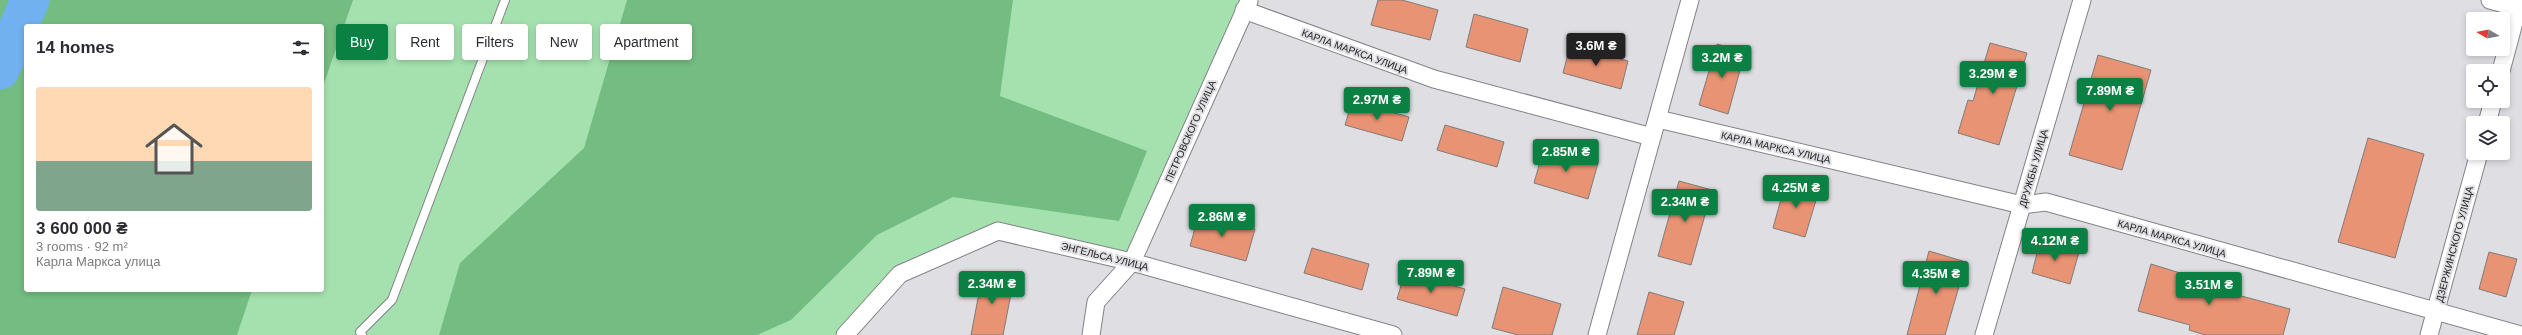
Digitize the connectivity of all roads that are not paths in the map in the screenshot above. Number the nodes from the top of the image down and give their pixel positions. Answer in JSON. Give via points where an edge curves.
{"nodes":[{"id":1,"x":505,"y":0,"type":"edge"},
{"id":2,"x":1690,"y":0,"type":"edge"},
{"id":3,"x":2082,"y":0,"type":"edge"},
{"id":4,"x":2490,"y":0,"type":"edge"},
{"id":5,"x":1247,"y":5,"type":"edge"},
{"id":6,"x":2520,"y":6,"type":"edge"},
{"id":7,"x":2503,"y":64,"type":"edge"},
{"id":8,"x":1658,"y":119,"type":"junction"},
{"id":9,"x":1652,"y":137,"type":"junction"},
{"id":10,"x":2477,"y":160,"type":"edge"},
{"id":11,"x":2022,"y":205,"type":"junction"},
{"id":12,"x":1132,"y":262,"type":"junction"},
{"id":13,"x":2435,"y":312,"type":"junction"},
{"id":14,"x":362,"y":335,"type":"edge"},
{"id":15,"x":845,"y":335,"type":"edge"},
{"id":16,"x":1091,"y":335,"type":"edge"},
{"id":17,"x":1393,"y":335,"type":"edge"},
{"id":18,"x":1597,"y":335,"type":"edge"},
{"id":19,"x":1984,"y":335,"type":"edge"},
{"id":20,"x":2429,"y":335,"type":"edge"},
{"id":21,"x":2521,"y":335,"type":"edge"}],
"edges":[{"from":1,"to":14,"type":"lane","via":[[392,300],[360,332]]},
{"from":2,"to":8,"type":"street"},
{"from":3,"to":11,"type":"street","name":"ДРУЖБЫ УЛИЦА"},
{"from":4,"to":6,"type":"street"},
{"from":5,"to":9,"type":"street","name":"КАРЛА МАРКСА УЛИЦА","via":[[1434,80]]},
{"from":5,"to":12,"type":"street","name":"ПЕТРОВСКОГО УЛИЦА"},
{"from":6,"to":7,"type":"street"},
{"from":8,"to":9,"type":"street"},
{"from":8,"to":11,"type":"street","name":"КАРЛА МАРКСА УЛИЦА"},
{"from":9,"to":18,"type":"street"},
{"from":10,"to":13,"type":"street","name":"ДЗЕРЖИНСКОГО УЛИЦА"},
{"from":11,"to":13,"type":"street","name":"КАРЛА МАРКСА УЛИЦА","via":[[2046,202]]},
{"from":11,"to":19,"type":"street","name":"ДРУЖБЫ УЛИЦА"},
{"from":12,"to":15,"type":"street","name":"ЭНГЕЛЬСА УЛИЦА","via":[[998,230],[900,274]]},
{"from":12,"to":16,"type":"street","name":"ПЕТРОВСКОГО УЛИЦА","via":[[1096,302]]},
{"from":12,"to":17,"type":"street","name":"ЭНГЕЛЬСА УЛИЦА"},
{"from":13,"to":20,"type":"street","name":"ДЗЕРЖИНСКОГО УЛИЦА"},
{"from":13,"to":21,"type":"street","name":"КАРЛА МАРКСА УЛИЦА"}]}
